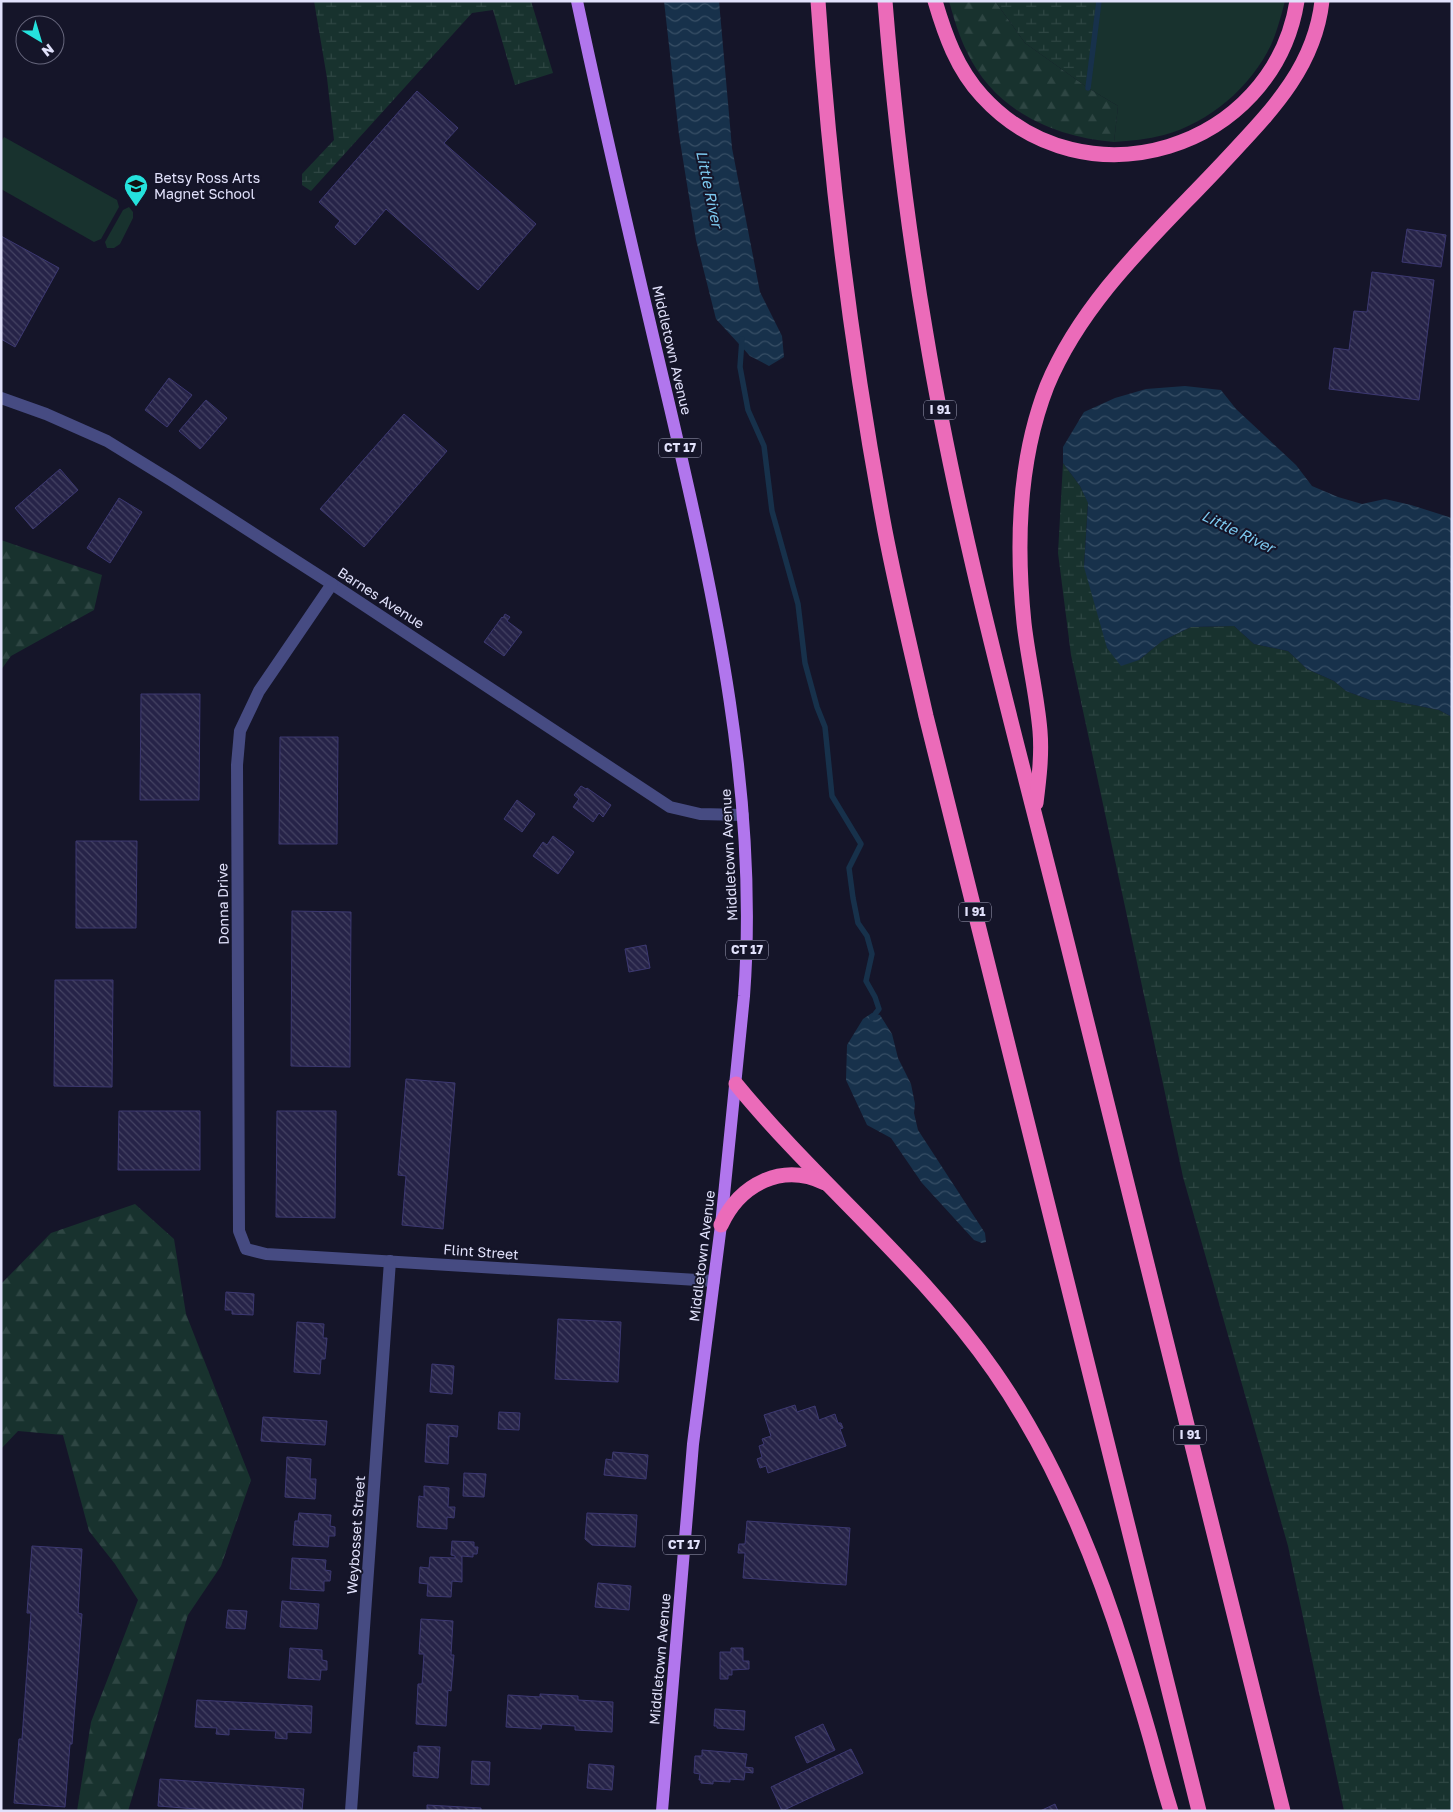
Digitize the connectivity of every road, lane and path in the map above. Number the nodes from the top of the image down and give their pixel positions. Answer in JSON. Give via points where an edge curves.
{"nodes":[{"id":1,"x":577,"y":1,"type":"edge"},
{"id":2,"x":818,"y":1,"type":"edge"},
{"id":3,"x":885,"y":1,"type":"edge"},
{"id":4,"x":935,"y":1,"type":"edge"},
{"id":5,"x":1297,"y":1,"type":"edge"},
{"id":6,"x":1322,"y":1,"type":"edge"},
{"id":7,"x":1,"y":398,"type":"edge"},
{"id":8,"x":332,"y":584,"type":"junction"},
{"id":9,"x":1034,"y":812,"type":"junction"},
{"id":10,"x":743,"y":815,"type":"junction"},
{"id":11,"x":736,"y":1084,"type":"junction"},
{"id":12,"x":832,"y":1188,"type":"junction"},
{"id":13,"x":721,"y":1225,"type":"junction"},
{"id":14,"x":246,"y":1249,"type":"joint"},
{"id":15,"x":390,"y":1261,"type":"junction"},
{"id":16,"x":714,"y":1281,"type":"junction"},
{"id":17,"x":351,"y":1811,"type":"edge"},
{"id":18,"x":662,"y":1811,"type":"edge"},
{"id":19,"x":1171,"y":1811,"type":"edge"},
{"id":20,"x":1199,"y":1811,"type":"edge"},
{"id":21,"x":1284,"y":1811,"type":"edge"}],
"edges":[{"from":1,"to":10,"type":"main road","name":"Middletown Avenue","number":"CT 17","via":[[714,601],[732,709]]},
{"from":2,"to":20,"type":"highway","number":"I 91","via":[[843,269],[867,429],[898,596]]},
{"from":3,"to":9,"type":"highway","number":"I 91","via":[[900,159],[928,347],[973,563]]},
{"from":4,"to":5,"type":"highway","via":[[946,35],[964,72],[1000,113],[1031,133],[1065,148],[1113,155],[1167,148],[1203,133],[1233,113],[1257,89],[1274,65],[1288,38]]},
{"from":6,"to":9,"type":"highway","via":[[1313,45],[1294,80],[1260,123],[1099,297],[1058,361],[1042,402],[1026,470],[1021,529],[1024,623],[1040,733]]},
{"from":7,"to":8,"type":"street","name":"Barnes Avenue","via":[[107,441]]},
{"from":8,"to":10,"type":"street","name":"Barnes Avenue","via":[[670,807],[700,814]]},
{"from":8,"to":14,"type":"street","name":"Donna Drive","via":[[259,691],[240,730],[236,765],[239,1231]]},
{"from":9,"to":21,"type":"highway","number":"I 91"},
{"from":10,"to":11,"type":"main road","name":"Middletown Avenue","number":"CT 17","via":[[748,923]]},
{"from":11,"to":12,"type":"highway"},
{"from":11,"to":13,"type":"main road","name":"Middletown Avenue","number":"CT 17"},
{"from":12,"to":13,"type":"highway","via":[[800,1175],[769,1178],[741,1196]]},
{"from":12,"to":19,"type":"highway","via":[[956,1320],[994,1371],[1033,1433],[1075,1519],[1107,1600]]},
{"from":13,"to":16,"type":"main road","name":"Middletown Avenue","number":"CT 17"},
{"from":14,"to":15,"type":"street","name":"Flint Street","via":[[266,1254]]},
{"from":15,"to":16,"type":"street","name":"Flint Street"},
{"from":15,"to":17,"type":"street","name":"Weybosset Street"},
{"from":16,"to":18,"type":"main road","name":"Middletown Avenue","number":"CT 17","via":[[692,1454]]}]}
